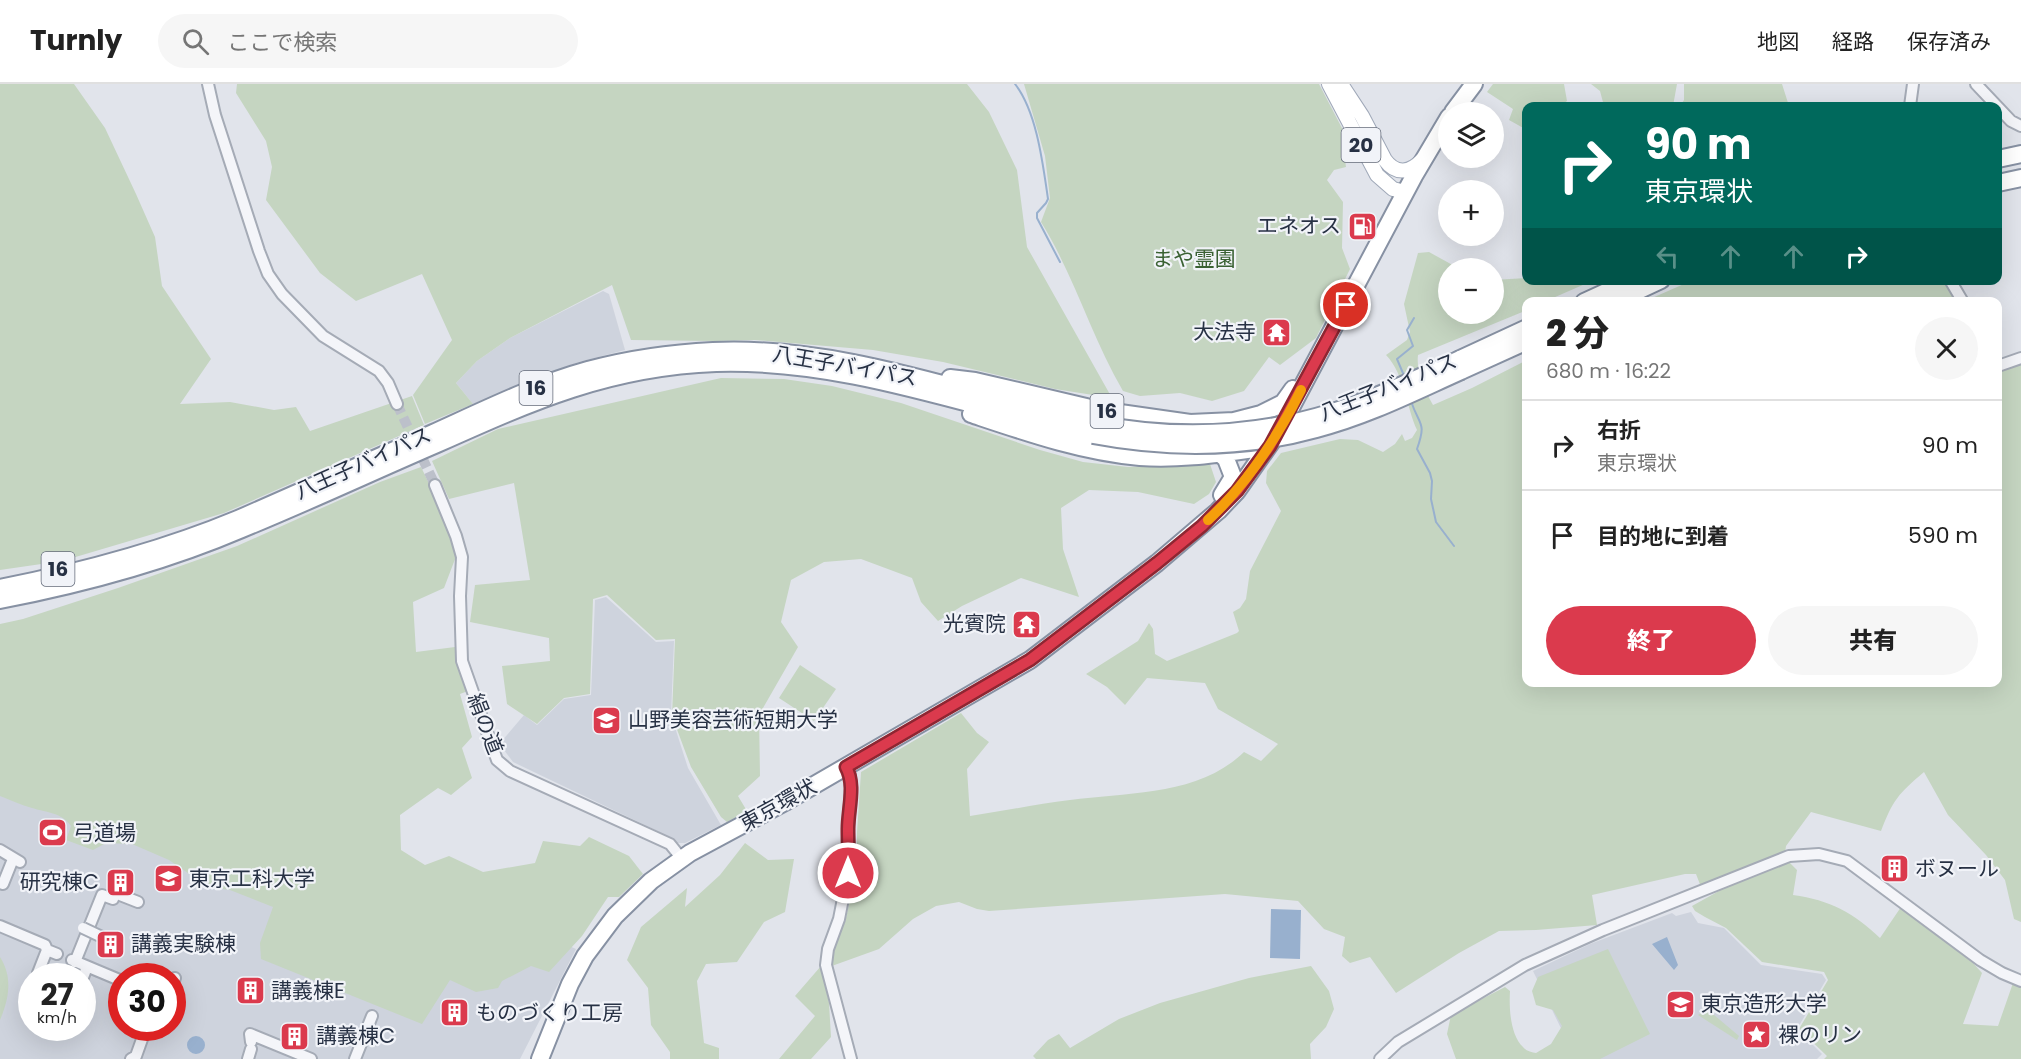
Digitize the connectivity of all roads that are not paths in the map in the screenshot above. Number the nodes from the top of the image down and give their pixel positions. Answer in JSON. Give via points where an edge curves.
{"nodes":[{"id":1,"x":208,"y":84,"type":"edge"},
{"id":2,"x":1329,"y":84,"type":"edge"},
{"id":3,"x":1340,"y":84,"type":"edge"},
{"id":4,"x":1474,"y":84,"type":"edge"},
{"id":5,"x":1913,"y":84,"type":"edge"},
{"id":6,"x":1976,"y":84,"type":"edge"},
{"id":7,"x":1460,"y":102,"type":"edge"},
{"id":8,"x":1911,"y":102,"type":"edge"},
{"id":9,"x":1993,"y":102,"type":"edge"},
{"id":10,"x":2002,"y":111,"type":"edge"},
{"id":11,"x":2021,"y":126,"type":"edge"},
{"id":12,"x":1438,"y":135,"type":"edge"},
{"id":13,"x":2014,"y":158,"type":"edge"},
{"id":14,"x":1422,"y":160,"type":"junction"},
{"id":15,"x":2002,"y":168,"type":"edge"},
{"id":16,"x":2021,"y":178,"type":"edge"},
{"id":17,"x":2002,"y":182,"type":"edge"},
{"id":18,"x":2021,"y":190,"type":"edge"},
{"id":19,"x":1405,"y":192,"type":"junction"},
{"id":20,"x":2002,"y":193,"type":"edge"},
{"id":21,"x":1621,"y":285,"type":"edge"},
{"id":22,"x":1650,"y":285,"type":"edge"},
{"id":23,"x":1595,"y":297,"type":"edge"},
{"id":24,"x":1625,"y":297,"type":"edge"},
{"id":25,"x":1522,"y":331,"type":"edge"},
{"id":26,"x":1522,"y":343,"type":"edge"},
{"id":27,"x":2021,"y":358,"type":"edge"},
{"id":28,"x":1460,"y":365,"type":"junction"},
{"id":29,"x":2002,"y":365,"type":"edge"},
{"id":30,"x":890,"y":371,"type":"junction"},
{"id":31,"x":1310,"y":373,"type":"junction"},
{"id":32,"x":873,"y":379,"type":"junction"},
{"id":33,"x":397,"y":404,"type":"tunnel mouth"},
{"id":34,"x":1244,"y":419,"type":"junction"},
{"id":35,"x":1095,"y":429,"type":"junction"},
{"id":36,"x":1274,"y":440,"type":"junction"},
{"id":37,"x":1219,"y":453,"type":"junction"},
{"id":38,"x":435,"y":485,"type":"tunnel mouth"},
{"id":39,"x":1202,"y":526,"type":"junction"},
{"id":40,"x":116,"y":561,"type":"junction"},
{"id":41,"x":0,"y":579,"type":"edge"},
{"id":42,"x":68,"y":585,"type":"junction"},
{"id":43,"x":0,"y":588,"type":"edge"},
{"id":44,"x":0,"y":600,"type":"edge"},
{"id":45,"x":0,"y":608,"type":"edge"},
{"id":46,"x":846,"y":767,"type":"junction"},
{"id":47,"x":0,"y":850,"type":"edge"},
{"id":48,"x":682,"y":858,"type":"junction"},
{"id":49,"x":0,"y":883,"type":"edge"},
{"id":50,"x":138,"y":902,"type":"dead end"},
{"id":51,"x":0,"y":926,"type":"edge"},
{"id":52,"x":83,"y":928,"type":"dead end"},
{"id":53,"x":102,"y":936,"type":"dead end"},
{"id":54,"x":45,"y":963,"type":"edge"},
{"id":55,"x":78,"y":963,"type":"edge"},
{"id":56,"x":2021,"y":981,"type":"edge"},
{"id":57,"x":372,"y":1016,"type":"dead end"},
{"id":58,"x":141,"y":1041,"type":"edge"},
{"id":59,"x":250,"y":1050,"type":"edge"},
{"id":60,"x":131,"y":1059,"type":"edge"},
{"id":61,"x":311,"y":1059,"type":"edge"},
{"id":62,"x":355,"y":1059,"type":"edge"},
{"id":63,"x":540,"y":1059,"type":"edge"},
{"id":64,"x":851,"y":1059,"type":"edge"},
{"id":65,"x":1380,"y":1059,"type":"edge"}],
"edges":[{"from":1,"to":33,"type":"street","via":[[268,274],[323,336],[379,371]]},
{"from":2,"to":19,"type":"main road","number":"20","via":[[1377,175],[1393,189]]},
{"from":3,"to":14,"type":"main road","number":"20","via":[[1392,168],[1408,170]]},
{"from":3,"to":19,"type":"main road","number":"20","via":[[1383,170]]},
{"from":4,"to":7,"type":"highway"},
{"from":5,"to":8,"type":"street"},
{"from":6,"to":9,"type":"street"},
{"from":10,"to":11,"type":"street"},
{"from":12,"to":14,"type":"highway","number":"16"},
{"from":13,"to":15,"type":"highway"},
{"from":14,"to":19,"type":"highway","number":"16"},
{"from":16,"to":17,"type":"highway"},
{"from":18,"to":20,"type":"highway"},
{"from":19,"to":31,"type":"highway","name":"東京環状","number":"16"},
{"from":21,"to":23,"type":"highway"},
{"from":22,"to":24,"type":"highway"},
{"from":25,"to":28,"type":"highway","name":"八王子バイパス","number":"16"},
{"from":26,"to":28,"type":"highway","name":"八王子バイパス","number":"16"},
{"from":27,"to":29,"type":"street"},
{"from":28,"to":35,"type":"highway","name":"八王子バイパス","number":"16","bridge":true,"via":[[1356,404],[1291,423],[1199,434]]},
{"from":30,"to":34,"type":"highway","number":"16","via":[[975,381],[1173,422]]},
{"from":30,"to":35,"type":"highway","name":"八王子バイパス","number":"16"},
{"from":30,"to":40,"type":"highway","name":"八王子バイパス","number":"16","via":[[833,359],[755,351],[675,354],[611,364],[516,396],[235,520]]},
{"from":31,"to":34,"type":"highway","number":"16","via":[[1277,407]]},
{"from":31,"to":36,"type":"highway","name":"東京環状","number":"16"},
{"from":32,"to":35,"type":"highway","name":"八王子バイパス","number":"16"},
{"from":32,"to":37,"type":"highway","number":"16","via":[[1003,425],[1090,449],[1142,457]]},
{"from":32,"to":42,"type":"highway","name":"八王子バイパス","number":"16","via":[[791,365],[726,363],[653,369],[590,382],[520,407],[208,543]]},
{"from":34,"to":36,"type":"highway","via":[[1269,424]]},
{"from":36,"to":37,"type":"highway","number":"16"},
{"from":36,"to":39,"type":"highway","name":"東京環状","number":"16","via":[[1237,491]]},
{"from":37,"to":39,"type":"highway","number":"16","via":[[1226,459],[1233,477]]},
{"from":38,"to":48,"type":"street","name":"絹の道","via":[[462,557],[462,661],[497,760],[510,771],[670,844]]},
{"from":39,"to":46,"type":"highway","name":"東京環状","number":"16","via":[[1030,660]]},
{"from":40,"to":41,"type":"highway","number":"16"},
{"from":40,"to":43,"type":"highway","name":"八王子バイパス","number":"16"},
{"from":42,"to":44,"type":"highway","name":"八王子バイパス","number":"16"},
{"from":42,"to":45,"type":"highway","number":"16"},
{"from":46,"to":48,"type":"highway","name":"東京環状","number":"16"},
{"from":46,"to":64,"type":"street","via":[[851,788],[848,873],[825,965]]},
{"from":47,"to":49,"type":"street","via":[[8,852],[14,865]]},
{"from":48,"to":63,"type":"highway","name":"東京環状","number":"16","via":[[630,899],[597,938],[570,984]]},
{"from":50,"to":55,"type":"street","via":[[114,892],[112,899],[102,895],[74,961]]},
{"from":51,"to":54,"type":"street","via":[[45,945],[52,952]]},
{"from":52,"to":53,"type":"street","bridge":true},
{"from":56,"to":65,"type":"street","via":[[1980,960],[1847,861],[1819,854],[1789,856],[1525,965],[1398,1042]]},
{"from":57,"to":62,"type":"street"},
{"from":58,"to":60,"type":"street"},
{"from":59,"to":61,"type":"street","via":[[250,1034]]}]}
